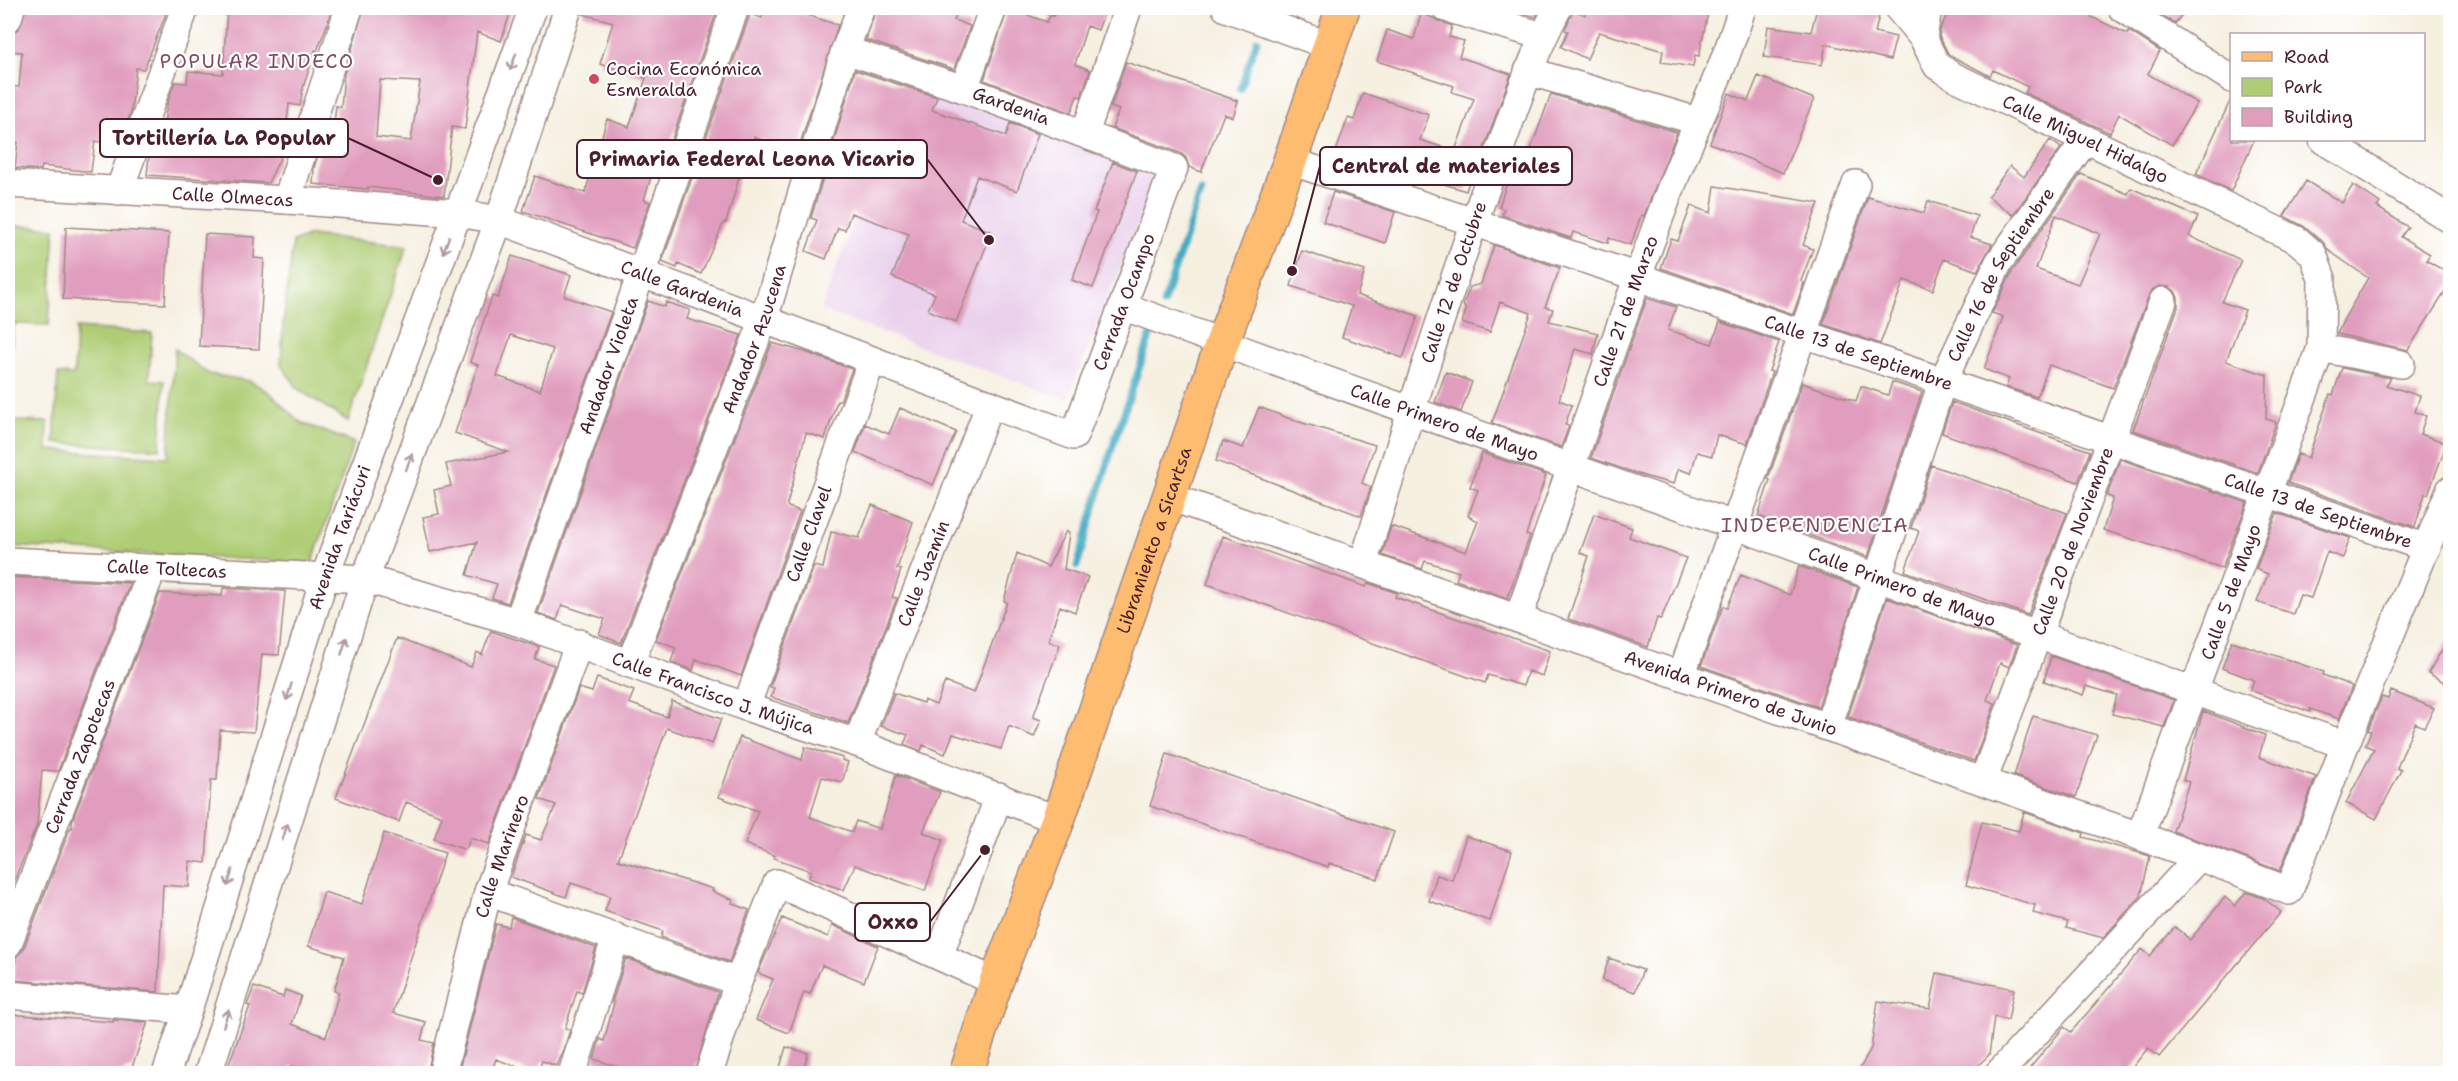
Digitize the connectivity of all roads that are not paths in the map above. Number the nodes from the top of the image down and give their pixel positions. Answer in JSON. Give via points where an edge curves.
{"nodes":[{"id":1,"x":11,"y":8,"type":"edge"},
{"id":2,"x":185,"y":8,"type":"edge"},
{"id":3,"x":349,"y":8,"type":"edge"},
{"id":4,"x":533,"y":8,"type":"edge"},
{"id":5,"x":568,"y":8,"type":"edge"},
{"id":6,"x":735,"y":8,"type":"edge"},
{"id":7,"x":861,"y":8,"type":"edge"},
{"id":8,"x":993,"y":8,"type":"edge"},
{"id":9,"x":1128,"y":8,"type":"edge"},
{"id":10,"x":1226,"y":8,"type":"edge"},
{"id":11,"x":1343,"y":8,"type":"edge"},
{"id":12,"x":1446,"y":8,"type":"edge"},
{"id":13,"x":1558,"y":8,"type":"edge"},
{"id":14,"x":1742,"y":8,"type":"edge"},
{"id":15,"x":1898,"y":8,"type":"edge"},
{"id":16,"x":1928,"y":8,"type":"edge"},
{"id":17,"x":2122,"y":8,"type":"edge"},
{"id":18,"x":8,"y":18,"type":"edge"},
{"id":19,"x":1543,"y":36,"type":"junction"},
{"id":20,"x":1923,"y":38,"type":"junction"},
{"id":21,"x":1330,"y":46,"type":"junction"},
{"id":22,"x":845,"y":50,"type":"junction"},
{"id":23,"x":1528,"y":71,"type":"junction"},
{"id":24,"x":2230,"y":78,"type":"edge"},
{"id":25,"x":964,"y":89,"type":"junction"},
{"id":26,"x":1697,"y":121,"type":"junction"},
{"id":27,"x":1085,"y":133,"type":"junction"},
{"id":28,"x":2086,"y":139,"type":"junction"},
{"id":29,"x":2325,"y":141,"type":"edge"},
{"id":30,"x":1290,"y":161,"type":"junction"},
{"id":31,"x":1174,"y":168,"type":"joint"},
{"id":32,"x":8,"y":184,"type":"edge"},
{"id":33,"x":1856,"y":184,"type":"dead end"},
{"id":34,"x":119,"y":191,"type":"junction"},
{"id":35,"x":287,"y":200,"type":"junction"},
{"id":36,"x":458,"y":213,"type":"junction"},
{"id":37,"x":2451,"y":219,"type":"edge"},
{"id":38,"x":499,"y":220,"type":"junction"},
{"id":39,"x":1473,"y":223,"type":"junction"},
{"id":40,"x":2297,"y":240,"type":"joint"},
{"id":41,"x":643,"y":273,"type":"junction"},
{"id":42,"x":1638,"y":278,"type":"junction"},
{"id":43,"x":2163,"y":301,"type":"dead end"},
{"id":44,"x":1123,"y":306,"type":"junction"},
{"id":45,"x":764,"y":319,"type":"junction"},
{"id":46,"x":1802,"y":335,"type":"junction"},
{"id":47,"x":1222,"y":343,"type":"junction"},
{"id":48,"x":2321,"y":348,"type":"junction"},
{"id":49,"x":872,"y":360,"type":"junction"},
{"id":50,"x":2401,"y":364,"type":"dead end"},
{"id":51,"x":1942,"y":383,"type":"junction"},
{"id":52,"x":990,"y":405,"type":"junction"},
{"id":53,"x":1411,"y":411,"type":"junction"},
{"id":54,"x":1074,"y":436,"type":"joint"},
{"id":55,"x":2111,"y":440,"type":"junction"},
{"id":56,"x":1573,"y":466,"type":"junction"},
{"id":57,"x":2451,"y":490,"type":"edge"},
{"id":58,"x":2267,"y":494,"type":"junction"},
{"id":59,"x":1170,"y":497,"type":"junction"},
{"id":60,"x":1734,"y":526,"type":"junction"},
{"id":61,"x":2427,"y":548,"type":"junction"},
{"id":62,"x":8,"y":561,"type":"edge"},
{"id":63,"x":1363,"y":564,"type":"junction"},
{"id":64,"x":153,"y":568,"type":"junction"},
{"id":65,"x":325,"y":576,"type":"junction"},
{"id":66,"x":1878,"y":578,"type":"junction"},
{"id":67,"x":365,"y":579,"type":"junction"},
{"id":68,"x":1518,"y":619,"type":"junction"},
{"id":69,"x":518,"y":622,"type":"junction"},
{"id":70,"x":2038,"y":635,"type":"junction"},
{"id":71,"x":579,"y":643,"type":"junction"},
{"id":72,"x":630,"y":664,"type":"junction"},
{"id":73,"x":1681,"y":676,"type":"junction"},
{"id":74,"x":2194,"y":691,"type":"junction"},
{"id":75,"x":746,"y":707,"type":"junction"},
{"id":76,"x":1828,"y":727,"type":"junction"},
{"id":77,"x":857,"y":743,"type":"junction"},
{"id":78,"x":2345,"y":745,"type":"junction"},
{"id":79,"x":1983,"y":781,"type":"junction"},
{"id":80,"x":999,"y":796,"type":"junction"},
{"id":81,"x":1058,"y":820,"type":"junction"},
{"id":82,"x":2140,"y":836,"type":"junction"},
{"id":83,"x":2199,"y":857,"type":"junction"},
{"id":84,"x":488,"y":892,"type":"junction"},
{"id":85,"x":616,"y":937,"type":"junction"},
{"id":86,"x":8,"y":944,"type":"edge"},
{"id":87,"x":939,"y":956,"type":"junction"},
{"id":88,"x":738,"y":982,"type":"junction"},
{"id":89,"x":996,"y":982,"type":"junction"},
{"id":90,"x":8,"y":995,"type":"edge"},
{"id":91,"x":188,"y":1010,"type":"junction"},
{"id":92,"x":166,"y":1074,"type":"edge"},
{"id":93,"x":208,"y":1074,"type":"edge"},
{"id":94,"x":442,"y":1074,"type":"edge"},
{"id":95,"x":572,"y":1074,"type":"edge"},
{"id":96,"x":708,"y":1074,"type":"edge"},
{"id":97,"x":966,"y":1074,"type":"edge"},
{"id":98,"x":1998,"y":1074,"type":"edge"}],
"edges":[{"from":1,"to":18,"type":"street"},
{"from":2,"to":34,"type":"street"},
{"from":3,"to":35,"type":"street"},
{"from":4,"to":36,"type":"street","name":"Avenida Tariácuri","one_way":true},
{"from":5,"to":38,"type":"street","name":"Avenida Tariácuri"},
{"from":6,"to":41,"type":"street","name":"Andador Violeta"},
{"from":7,"to":22,"type":"street","name":"Andador Azucena"},
{"from":8,"to":25,"type":"street"},
{"from":9,"to":27,"type":"street"},
{"from":10,"to":21,"type":"street"},
{"from":11,"to":21,"type":"main road","name":"Libramiento a Sicartsa"},
{"from":12,"to":19,"type":"street"},
{"from":13,"to":19,"type":"street","name":"Calle 12 de Octubre"},
{"from":14,"to":26,"type":"street","name":"Calle 21 de Marzo","via":[[1730,49]]},
{"from":15,"to":20,"type":"street","name":"Calle Miguel Hidalgo"},
{"from":16,"to":20,"type":"street"},
{"from":17,"to":24,"type":"street"},
{"from":19,"to":23,"type":"street","name":"Calle 12 de Octubre"},
{"from":20,"to":28,"type":"street","name":"Calle Miguel Hidalgo","via":[[1937,66]]},
{"from":21,"to":30,"type":"main road","name":"Libramiento a Sicartsa"},
{"from":22,"to":25,"type":"street","name":"Gardenia"},
{"from":22,"to":45,"type":"street","name":"Andador Azucena"},
{"from":23,"to":26,"type":"street"},
{"from":23,"to":39,"type":"street","name":"Calle 12 de Octubre"},
{"from":25,"to":27,"type":"street","name":"Gardenia"},
{"from":26,"to":42,"type":"street","name":"Calle 21 de Marzo"},
{"from":27,"to":31,"type":"street","name":"Gardenia"},
{"from":28,"to":40,"type":"street","name":"Calle Miguel Hidalgo"},
{"from":28,"to":51,"type":"street","name":"Calle 16 de Septiembre","via":[[1999,262]]},
{"from":29,"to":37,"type":"street"},
{"from":30,"to":39,"type":"street","name":"Calle 13 de Septiembre"},
{"from":30,"to":47,"type":"main road","name":"Libramiento a Sicartsa"},
{"from":31,"to":44,"type":"street","name":"Cerrada Ocampo"},
{"from":32,"to":34,"type":"street","name":"Calle Olmecas"},
{"from":33,"to":46,"type":"street"},
{"from":34,"to":35,"type":"street","name":"Calle Olmecas"},
{"from":35,"to":36,"type":"street","name":"Calle Olmecas"},
{"from":36,"to":38,"type":"street","name":"Calle Gardenia"},
{"from":36,"to":65,"type":"street","name":"Avenida Tariácuri","one_way":true},
{"from":38,"to":41,"type":"street","name":"Calle Gardenia"},
{"from":67,"to":38,"type":"street","name":"Avenida Tariácuri","one_way":true},
{"from":39,"to":42,"type":"street","name":"Calle 13 de Septiembre"},
{"from":39,"to":53,"type":"street","name":"Calle 12 de Octubre"},
{"from":40,"to":48,"type":"street","name":"Calle 5 de Mayo","via":[[2313,254],[2322,279]]},
{"from":41,"to":45,"type":"street","name":"Calle Gardenia"},
{"from":41,"to":69,"type":"street","name":"Andador Violeta"},
{"from":42,"to":46,"type":"street","name":"Calle 13 de Septiembre"},
{"from":42,"to":56,"type":"street","name":"Calle 21 de Marzo"},
{"from":43,"to":55,"type":"street","name":"Calle 20 de Noviembre"},
{"from":44,"to":47,"type":"street","name":"Calle Primero de Mayo"},
{"from":44,"to":54,"type":"street","name":"Cerrada Ocampo"},
{"from":45,"to":49,"type":"street","name":"Calle Gardenia"},
{"from":45,"to":72,"type":"street","name":"Andador Azucena"},
{"from":46,"to":51,"type":"street","name":"Calle 13 de Septiembre"},
{"from":46,"to":60,"type":"street"},
{"from":47,"to":53,"type":"street","name":"Calle Primero de Mayo"},
{"from":47,"to":59,"type":"main road","name":"Libramiento a Sicartsa"},
{"from":48,"to":50,"type":"street"},
{"from":48,"to":58,"type":"street","name":"Calle 5 de Mayo"},
{"from":49,"to":52,"type":"street","name":"Calle Gardenia"},
{"from":49,"to":75,"type":"street","name":"Calle Clavel"},
{"from":51,"to":55,"type":"street","name":"Calle 13 de Septiembre"},
{"from":51,"to":66,"type":"street","name":"Calle 16 de Septiembre"},
{"from":52,"to":54,"type":"street","name":"Calle Gardenia"},
{"from":52,"to":77,"type":"street","name":"Calle Jazmín"},
{"from":53,"to":56,"type":"street","name":"Calle Primero de Mayo"},
{"from":53,"to":63,"type":"street","name":"Calle 12 de Octubre"},
{"from":55,"to":58,"type":"street","name":"Calle 13 de Septiembre"},
{"from":55,"to":70,"type":"street","name":"Calle 20 de Noviembre"},
{"from":56,"to":60,"type":"street","name":"Calle Primero de Mayo"},
{"from":56,"to":68,"type":"street","name":"Calle 21 de Marzo"},
{"from":57,"to":61,"type":"street"},
{"from":58,"to":61,"type":"street","name":"Calle 13 de Septiembre"},
{"from":58,"to":74,"type":"street","name":"Calle 5 de Mayo"},
{"from":59,"to":63,"type":"street","name":"Avenida Primero de Junio"},
{"from":59,"to":81,"type":"main road","name":"Libramiento a Sicartsa"},
{"from":60,"to":66,"type":"street","name":"Calle Primero de Mayo"},
{"from":60,"to":73,"type":"street"},
{"from":61,"to":78,"type":"street"},
{"from":62,"to":64,"type":"street","name":"Calle Toltecas"},
{"from":63,"to":68,"type":"street","name":"Avenida Primero de Junio"},
{"from":64,"to":65,"type":"street","name":"Calle Toltecas"},
{"from":64,"to":86,"type":"street","name":"Cerrada Zapotecas"},
{"from":65,"to":67,"type":"street","name":"Calle Toltecas"},
{"from":65,"to":91,"type":"street","name":"Avenida Tariácuri","one_way":true},
{"from":66,"to":70,"type":"street","name":"Calle Primero de Mayo"},
{"from":66,"to":76,"type":"street","name":"Calle 16 de Septiembre"},
{"from":67,"to":69,"type":"street","name":"Calle Francisco J. Mújica"},
{"from":93,"to":67,"type":"street","name":"Avenida Tariácuri","one_way":true},
{"from":68,"to":73,"type":"street","name":"Avenida Primero de Junio"},
{"from":69,"to":71,"type":"street","name":"Calle Francisco J. Mújica"},
{"from":70,"to":74,"type":"street","name":"Calle Primero de Mayo"},
{"from":70,"to":79,"type":"street","name":"Calle 20 de Noviembre"},
{"from":71,"to":72,"type":"street","name":"Calle Francisco J. Mújica"},
{"from":71,"to":84,"type":"street","name":"Calle Marinero"},
{"from":72,"to":75,"type":"street","name":"Calle Francisco J. Mújica"},
{"from":73,"to":76,"type":"street","name":"Avenida Primero de Junio"},
{"from":74,"to":78,"type":"street","name":"Calle Primero de Mayo"},
{"from":74,"to":82,"type":"street","name":"Calle 5 de Mayo"},
{"from":75,"to":77,"type":"street","name":"Calle Francisco J. Mújica"},
{"from":76,"to":79,"type":"street","name":"Avenida Primero de Junio"},
{"from":77,"to":80,"type":"street","name":"Calle Francisco J. Mújica"},
{"from":78,"to":83,"type":"street","name":"Avenida Primero de Junio","via":[[2289,891]]},
{"from":79,"to":82,"type":"street","name":"Avenida Primero de Junio"},
{"from":80,"to":81,"type":"street","name":"Calle Francisco J. Mújica"},
{"from":80,"to":87,"type":"street"},
{"from":81,"to":89,"type":"main road","name":"Libramiento a Sicartsa"},
{"from":82,"to":83,"type":"street","name":"Avenida Primero de Junio"},
{"from":83,"to":98,"type":"street"},
{"from":84,"to":85,"type":"street"},
{"from":84,"to":94,"type":"street","name":"Calle Marinero"},
{"from":85,"to":88,"type":"street"},
{"from":85,"to":95,"type":"street"},
{"from":87,"to":88,"type":"street","via":[[777,883]]},
{"from":87,"to":89,"type":"street"},
{"from":88,"to":96,"type":"street"},
{"from":89,"to":97,"type":"main road","name":"Libramiento a Sicartsa"},
{"from":90,"to":91,"type":"street"},
{"from":91,"to":92,"type":"street","name":"Avenida Tariácuri"}]}
